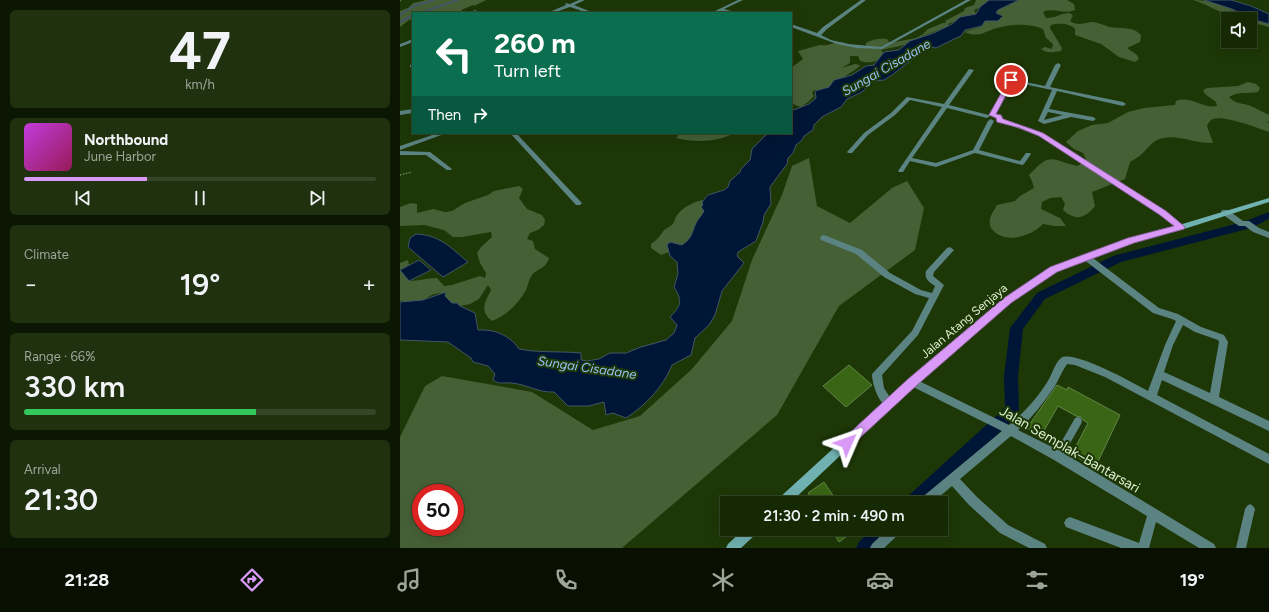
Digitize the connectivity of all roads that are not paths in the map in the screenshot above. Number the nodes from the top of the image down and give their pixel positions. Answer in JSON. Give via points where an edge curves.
{"nodes":[{"id":1,"x":583,"y":0,"type":"edge"},
{"id":2,"x":741,"y":0,"type":"edge"},
{"id":3,"x":864,"y":0,"type":"edge"},
{"id":4,"x":965,"y":0,"type":"edge"},
{"id":5,"x":969,"y":0,"type":"edge"},
{"id":6,"x":563,"y":3,"type":"dead end"},
{"id":7,"x":569,"y":5,"type":"junction"},
{"id":8,"x":719,"y":10,"type":"junction"},
{"id":9,"x":552,"y":12,"type":"edge"},
{"id":10,"x":589,"y":12,"type":"edge"},
{"id":11,"x":715,"y":12,"type":"edge"},
{"id":12,"x":730,"y":12,"type":"edge"},
{"id":13,"x":792,"y":25,"type":"edge"},
{"id":14,"x":816,"y":34,"type":"junction"},
{"id":15,"x":412,"y":38,"type":"edge"},
{"id":16,"x":400,"y":46,"type":"edge"},
{"id":17,"x":1058,"y":65,"type":"dead end"},
{"id":18,"x":971,"y":70,"type":"dead end"},
{"id":19,"x":1047,"y":87,"type":"junction"},
{"id":20,"x":1055,"y":89,"type":"junction"},
{"id":21,"x":1123,"y":104,"type":"dead end"},
{"id":22,"x":945,"y":106,"type":"junction"},
{"id":23,"x":1046,"y":110,"type":"junction"},
{"id":24,"x":412,"y":111,"type":"edge"},
{"id":25,"x":400,"y":113,"type":"edge"},
{"id":26,"x":1070,"y":115,"type":"junction"},
{"id":27,"x":990,"y":117,"type":"junction"},
{"id":28,"x":1093,"y":119,"type":"dead end"},
{"id":29,"x":441,"y":134,"type":"edge"},
{"id":30,"x":514,"y":134,"type":"edge"},
{"id":31,"x":400,"y":148,"type":"edge"},
{"id":32,"x":975,"y":151,"type":"junction"},
{"id":33,"x":850,"y":152,"type":"dead end"},
{"id":34,"x":400,"y":153,"type":"edge"},
{"id":35,"x":1028,"y":154,"type":"dead end"},
{"id":36,"x":908,"y":159,"type":"junction"},
{"id":37,"x":449,"y":169,"type":"dead end"},
{"id":38,"x":900,"y":171,"type":"dead end"},
{"id":39,"x":1269,"y":200,"type":"edge"},
{"id":40,"x":578,"y":203,"type":"dead end"},
{"id":41,"x":1225,"y":212,"type":"junction"},
{"id":42,"x":1181,"y":227,"type":"junction"},
{"id":43,"x":1269,"y":236,"type":"edge"},
{"id":44,"x":824,"y":238,"type":"dead end"},
{"id":45,"x":950,"y":250,"type":"dead end"},
{"id":46,"x":1088,"y":259,"type":"junction"},
{"id":47,"x":934,"y":297,"type":"junction"},
{"id":48,"x":1181,"y":320,"type":"junction"},
{"id":49,"x":1159,"y":374,"type":"junction"},
{"id":50,"x":912,"y":382,"type":"junction"},
{"id":51,"x":1151,"y":397,"type":"junction"},
{"id":52,"x":1214,"y":399,"type":"junction"},
{"id":53,"x":889,"y":404,"type":"junction"},
{"id":54,"x":1078,"y":421,"type":"dead end"},
{"id":55,"x":1269,"y":426,"type":"edge"},
{"id":56,"x":1010,"y":430,"type":"junction"},
{"id":57,"x":1058,"y":456,"type":"junction"},
{"id":58,"x":1269,"y":459,"type":"edge"},
{"id":59,"x":952,"y":478,"type":"junction"},
{"id":60,"x":790,"y":496,"type":"edge"},
{"id":61,"x":932,"y":496,"type":"edge"},
{"id":62,"x":1250,"y":509,"type":"dead end"},
{"id":63,"x":1153,"y":514,"type":"junction"},
{"id":64,"x":1070,"y":523,"type":"dead end"},
{"id":65,"x":745,"y":536,"type":"edge"},
{"id":66,"x":889,"y":536,"type":"edge"},
{"id":67,"x":732,"y":548,"type":"edge"},
{"id":68,"x":876,"y":548,"type":"edge"},
{"id":69,"x":1041,"y":548,"type":"edge"},
{"id":70,"x":1137,"y":548,"type":"edge"},
{"id":71,"x":1143,"y":548,"type":"edge"},
{"id":72,"x":1210,"y":548,"type":"edge"},
{"id":73,"x":1240,"y":548,"type":"edge"}],
"edges":[{"from":1,"to":7,"type":"street"},
{"from":2,"to":8,"type":"street"},
{"from":3,"to":14,"type":"street"},
{"from":4,"to":5,"type":"street"},
{"from":5,"to":14,"type":"street","via":[[882,48],[822,40]]},
{"from":6,"to":7,"type":"street"},
{"from":7,"to":9,"type":"street"},
{"from":7,"to":10,"type":"street"},
{"from":8,"to":11,"type":"street"},
{"from":8,"to":12,"type":"street"},
{"from":13,"to":14,"type":"street"},
{"from":15,"to":16,"type":"street"},
{"from":17,"to":19,"type":"street"},
{"from":18,"to":22,"type":"street"},
{"from":19,"to":20,"type":"street"},
{"from":19,"to":27,"type":"street","via":[[1011,80]]},
{"from":20,"to":21,"type":"street"},
{"from":20,"to":23,"type":"street"},
{"from":22,"to":27,"type":"street"},
{"from":22,"to":33,"type":"street","via":[[908,98],[893,114],[866,134]]},
{"from":22,"to":36,"type":"street"},
{"from":23,"to":26,"type":"street"},
{"from":23,"to":26,"type":"street","via":[[1041,120],[1044,122]]},
{"from":24,"to":25,"type":"street"},
{"from":26,"to":28,"type":"street"},
{"from":27,"to":32,"type":"street"},
{"from":27,"to":42,"type":"street","via":[[999,117],[1000,120],[1041,135]]},
{"from":29,"to":31,"type":"street"},
{"from":30,"to":40,"type":"street"},
{"from":32,"to":35,"type":"street","via":[[1022,163]]},
{"from":32,"to":36,"type":"street","via":[[936,165]]},
{"from":34,"to":37,"type":"street","via":[[428,154]]},
{"from":36,"to":38,"type":"street"},
{"from":39,"to":41,"type":"main road","name":"Jalan Atang Senjaya"},
{"from":41,"to":42,"type":"main road","name":"Jalan Atang Senjaya"},
{"from":41,"to":43,"type":"street","via":[[1242,224],[1246,223]]},
{"from":42,"to":46,"type":"main road","name":"Jalan Atang Senjaya","via":[[1131,240]]},
{"from":44,"to":47,"type":"street","via":[[859,252],[887,275],[918,292]]},
{"from":45,"to":47,"type":"street","via":[[929,275],[940,285]]},
{"from":46,"to":48,"type":"street","via":[[1155,311]]},
{"from":46,"to":50,"type":"main road","name":"Jalan Atang Senjaya","via":[[1054,270],[1008,300]]},
{"from":47,"to":53,"type":"street","via":[[915,333],[877,374],[879,389]]},
{"from":48,"to":49,"type":"street"},
{"from":48,"to":52,"type":"street","via":[[1198,330],[1218,335],[1224,342]]},
{"from":49,"to":51,"type":"street"},
{"from":49,"to":52,"type":"street"},
{"from":50,"to":53,"type":"main road","name":"Jalan Atang Senjaya"},
{"from":50,"to":56,"type":"street","name":"Jalan Semplak–Bantarsari"},
{"from":51,"to":56,"type":"street","via":[[1108,374],[1076,361],[1065,360],[1034,409]]},
{"from":51,"to":58,"type":"street"},
{"from":52,"to":55,"type":"street"},
{"from":53,"to":60,"type":"main road","name":"Jalan Atang Senjaya"},
{"from":54,"to":57,"type":"lane"},
{"from":56,"to":57,"type":"street","name":"Jalan Semplak–Bantarsari"},
{"from":56,"to":59,"type":"street"},
{"from":57,"to":63,"type":"street","name":"Jalan Semplak–Bantarsari"},
{"from":59,"to":61,"type":"street"},
{"from":59,"to":69,"type":"street","via":[[1004,529]]},
{"from":62,"to":73,"type":"lane"},
{"from":63,"to":71,"type":"street"},
{"from":63,"to":72,"type":"street","name":"Jalan Semplak–Bantarsari"},
{"from":64,"to":70,"type":"street"},
{"from":65,"to":67,"type":"main road"},
{"from":66,"to":68,"type":"street"}]}
